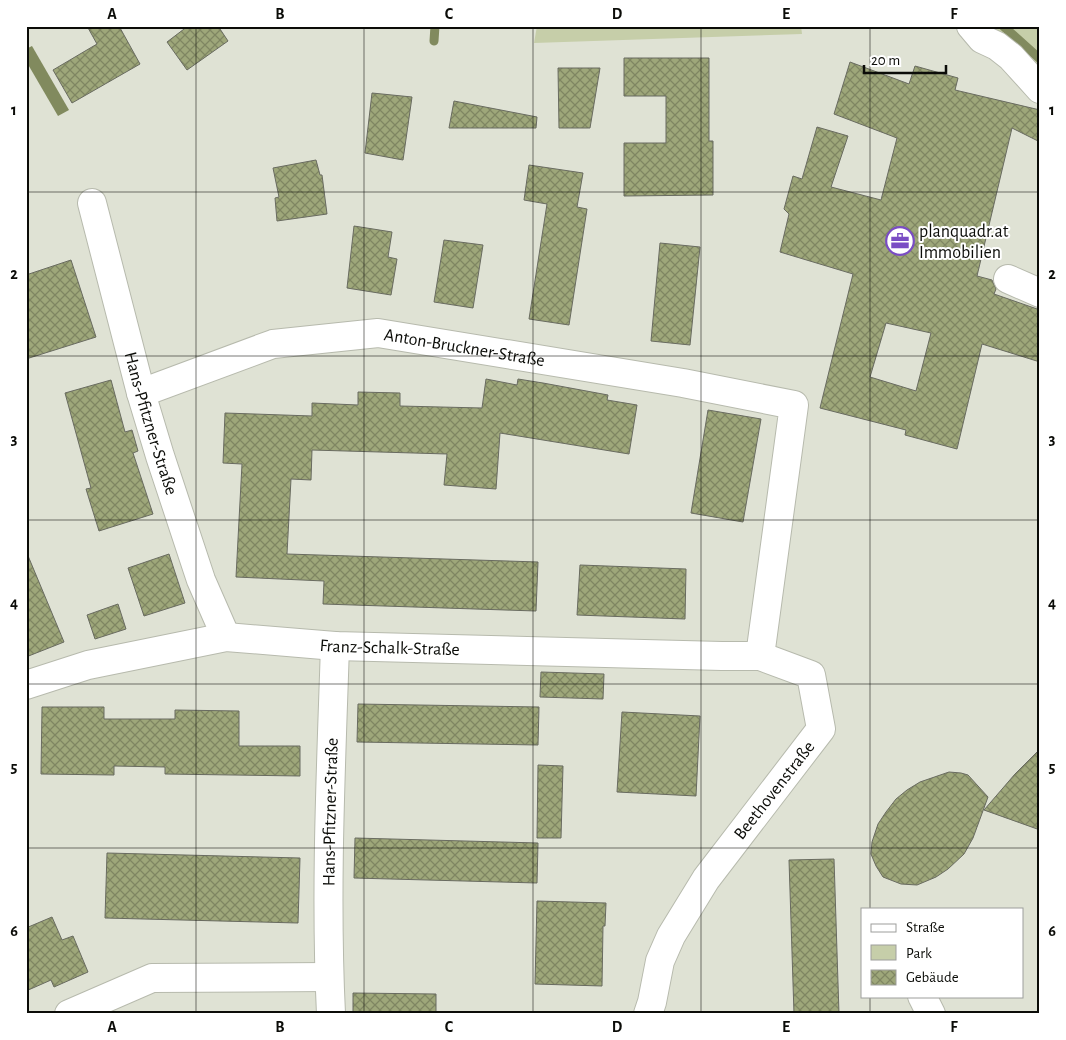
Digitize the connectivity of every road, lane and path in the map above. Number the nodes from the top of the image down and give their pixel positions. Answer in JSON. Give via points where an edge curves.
{"nodes":[{"id":1,"x":970,"y":26,"type":"edge"},
{"id":2,"x":1040,"y":89,"type":"edge"},
{"id":3,"x":92,"y":203,"type":"dead end"},
{"id":4,"x":1008,"y":279,"type":"dead end"},
{"id":5,"x":1040,"y":293,"type":"edge"},
{"id":6,"x":141,"y":393,"type":"junction"},
{"id":7,"x":226,"y":637,"type":"junction"},
{"id":8,"x":335,"y":646,"type":"junction"},
{"id":9,"x":760,"y":656,"type":"junction"},
{"id":10,"x":26,"y":684,"type":"edge"},
{"id":11,"x":329,"y":977,"type":"junction"},
{"id":12,"x":923,"y":998,"type":"edge"},
{"id":13,"x":69,"y":1014,"type":"edge"},
{"id":14,"x":331,"y":1014,"type":"edge"},
{"id":15,"x":648,"y":1014,"type":"edge"},
{"id":16,"x":931,"y":1014,"type":"edge"}],
"edges":[{"from":1,"to":2,"type":"street","via":[[982,39],[1011,57]]},
{"from":3,"to":6,"type":"street","name":"Hans-Pfitzner-Straße"},
{"from":4,"to":5,"type":"street"},
{"from":6,"to":7,"type":"street","name":"Hans-Pfitzner-Straße","via":[[201,580]]},
{"from":6,"to":9,"type":"street","name":"Anton-Bruckner-Straße","via":[[273,344],[378,333],[683,383],[794,405]]},
{"from":7,"to":8,"type":"street","name":"Franz-Schalk-Straße"},
{"from":7,"to":10,"type":"street","name":"Franz-Schalk-Straße","via":[[88,665]]},
{"from":8,"to":9,"type":"street","name":"Franz-Schalk-Straße"},
{"from":8,"to":11,"type":"street","name":"Hans-Pfitzner-Straße","via":[[329,813]]},
{"from":9,"to":15,"type":"street","name":"Beethovenstraße","via":[[811,675],[821,729],[706,879],[671,936],[660,961]]},
{"from":11,"to":13,"type":"street","via":[[152,978]]},
{"from":11,"to":14,"type":"street","name":"Hans-Pfitzner-Straße"},
{"from":12,"to":16,"type":"street"}]}
